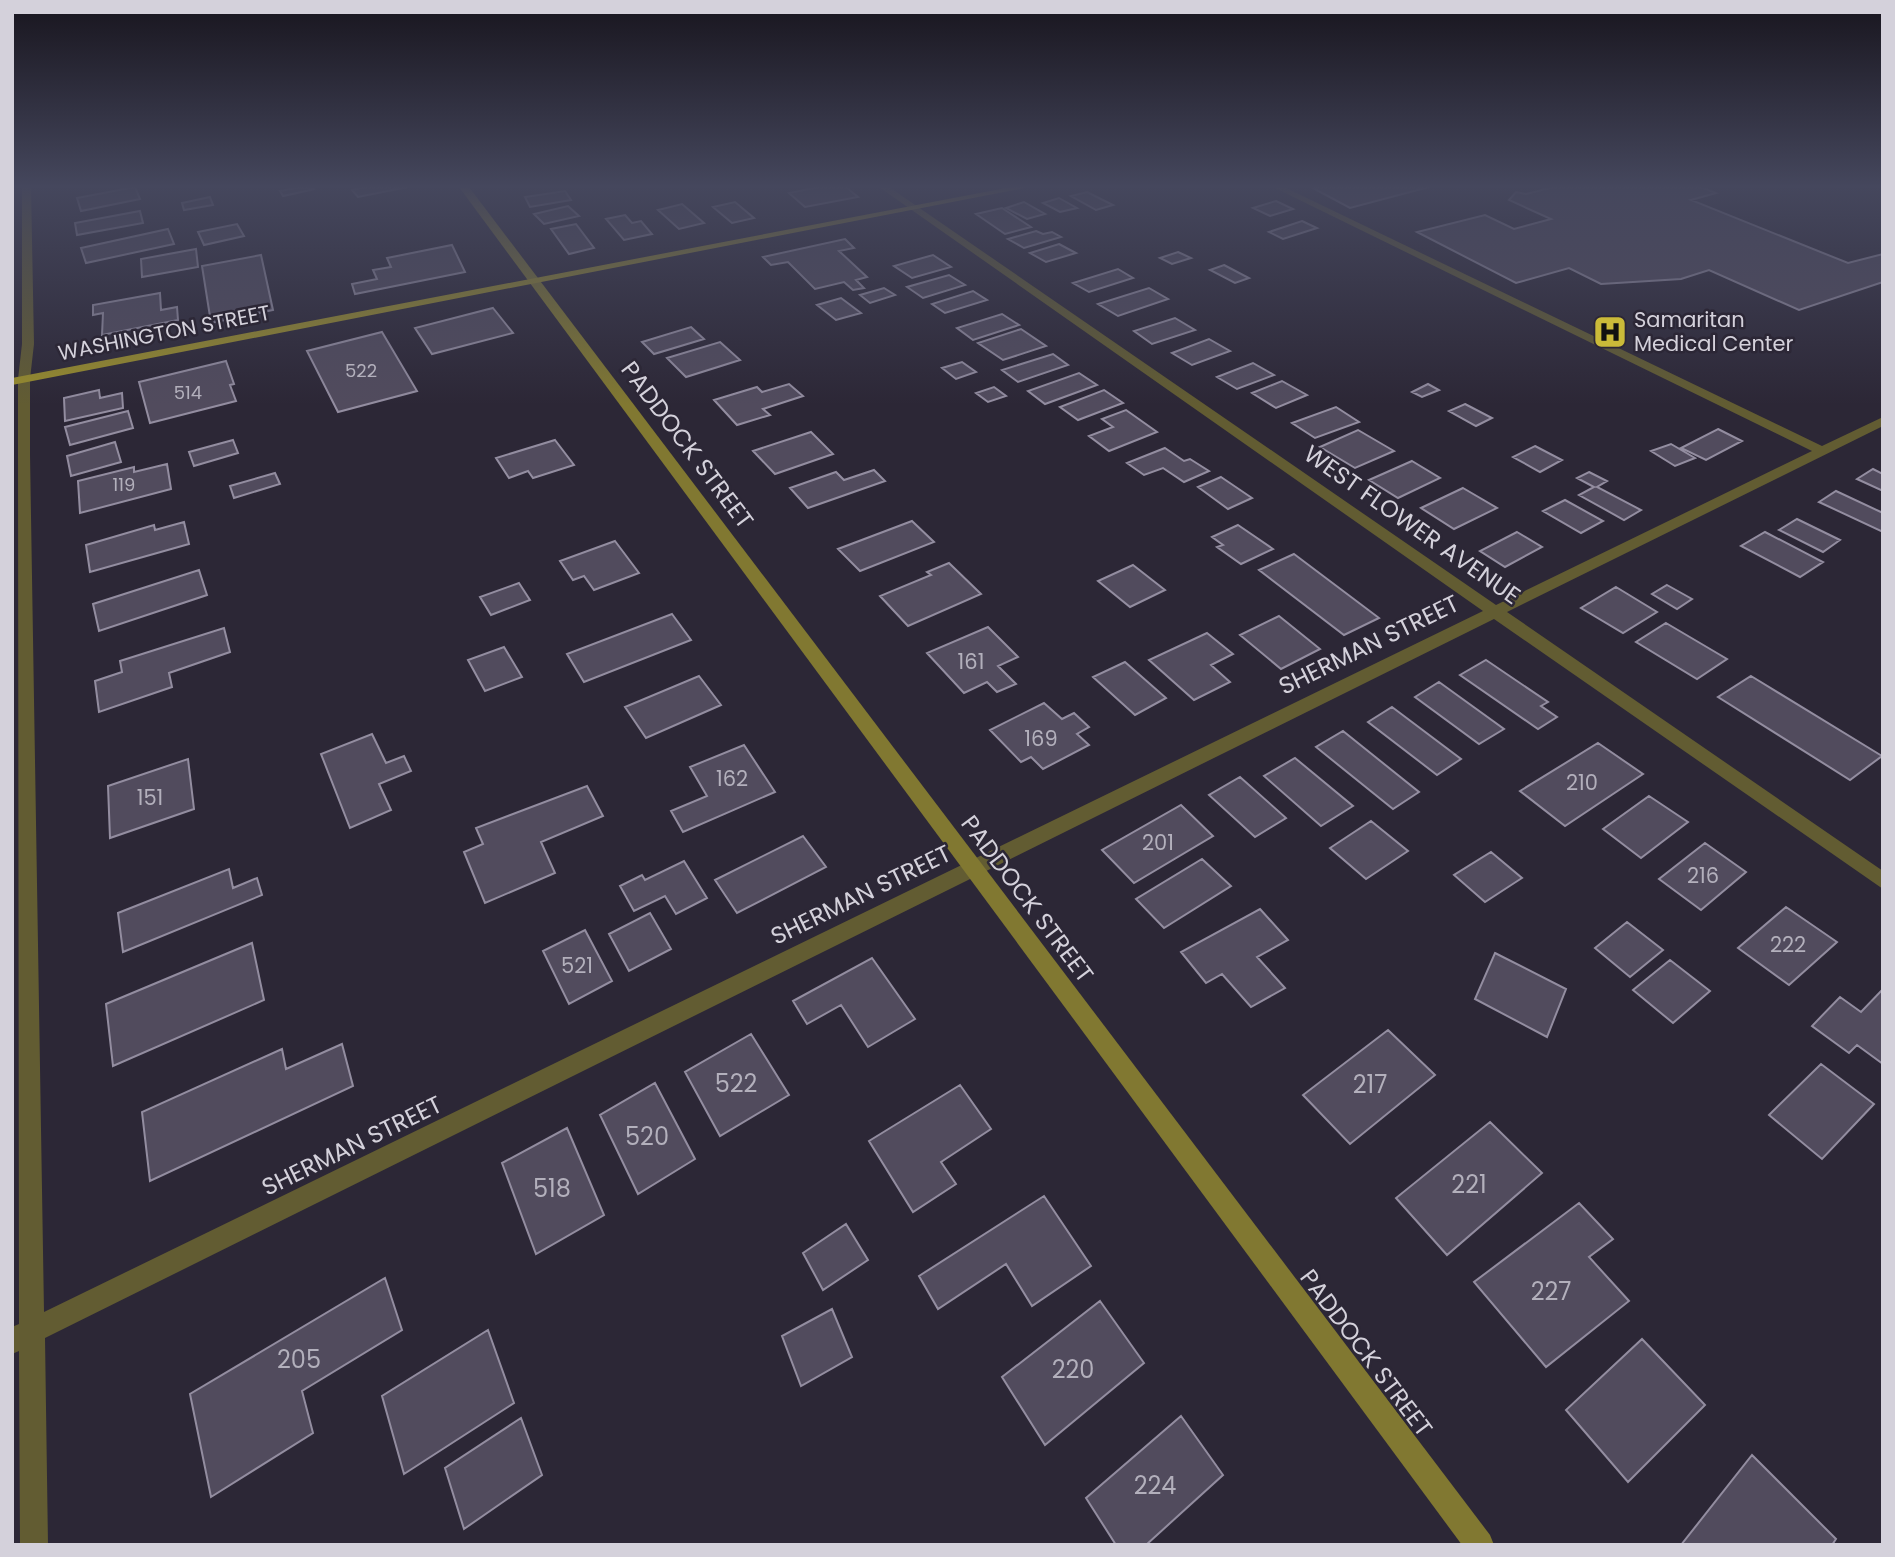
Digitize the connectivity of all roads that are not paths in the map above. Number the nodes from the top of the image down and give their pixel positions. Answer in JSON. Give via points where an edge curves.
{"nodes":[{"id":1,"x":27,"y":260,"type":"edge"},
{"id":2,"x":520,"y":260,"type":"edge"},
{"id":3,"x":647,"y":260,"type":"edge"},
{"id":4,"x":989,"y":260,"type":"edge"},
{"id":5,"x":1428,"y":260,"type":"edge"},
{"id":6,"x":536,"y":281,"type":"junction"},
{"id":7,"x":18,"y":381,"type":"edge"},
{"id":8,"x":1883,"y":421,"type":"edge"},
{"id":9,"x":1823,"y":451,"type":"junction"},
{"id":10,"x":1495,"y":610,"type":"junction"},
{"id":11,"x":974,"y":867,"type":"junction"},
{"id":12,"x":1883,"y":881,"type":"edge"},
{"id":13,"x":21,"y":1337,"type":"edge"},
{"id":14,"x":34,"y":1545,"type":"edge"},
{"id":15,"x":1480,"y":1545,"type":"edge"}],
"edges":[{"from":1,"to":7,"type":"street","via":[[28,344]]},
{"from":2,"to":6,"type":"main road","name":"PADDOCK STREET"},
{"from":3,"to":6,"type":"main road","name":"WASHINGTON STREET"},
{"from":4,"to":10,"type":"street","name":"WEST FLOWER AVENUE"},
{"from":5,"to":9,"type":"street"},
{"from":6,"to":7,"type":"main road","name":"WASHINGTON STREET"},
{"from":6,"to":11,"type":"main road","name":"PADDOCK STREET"},
{"from":7,"to":13,"type":"street"},
{"from":8,"to":9,"type":"street","name":"SHERMAN STREET"},
{"from":9,"to":10,"type":"street","name":"SHERMAN STREET"},
{"from":10,"to":11,"type":"street","name":"SHERMAN STREET"},
{"from":10,"to":12,"type":"street","name":"WEST FLOWER AVENUE"},
{"from":11,"to":13,"type":"street","name":"SHERMAN STREET"},
{"from":11,"to":15,"type":"main road","name":"PADDOCK STREET"},
{"from":13,"to":14,"type":"street"}]}
